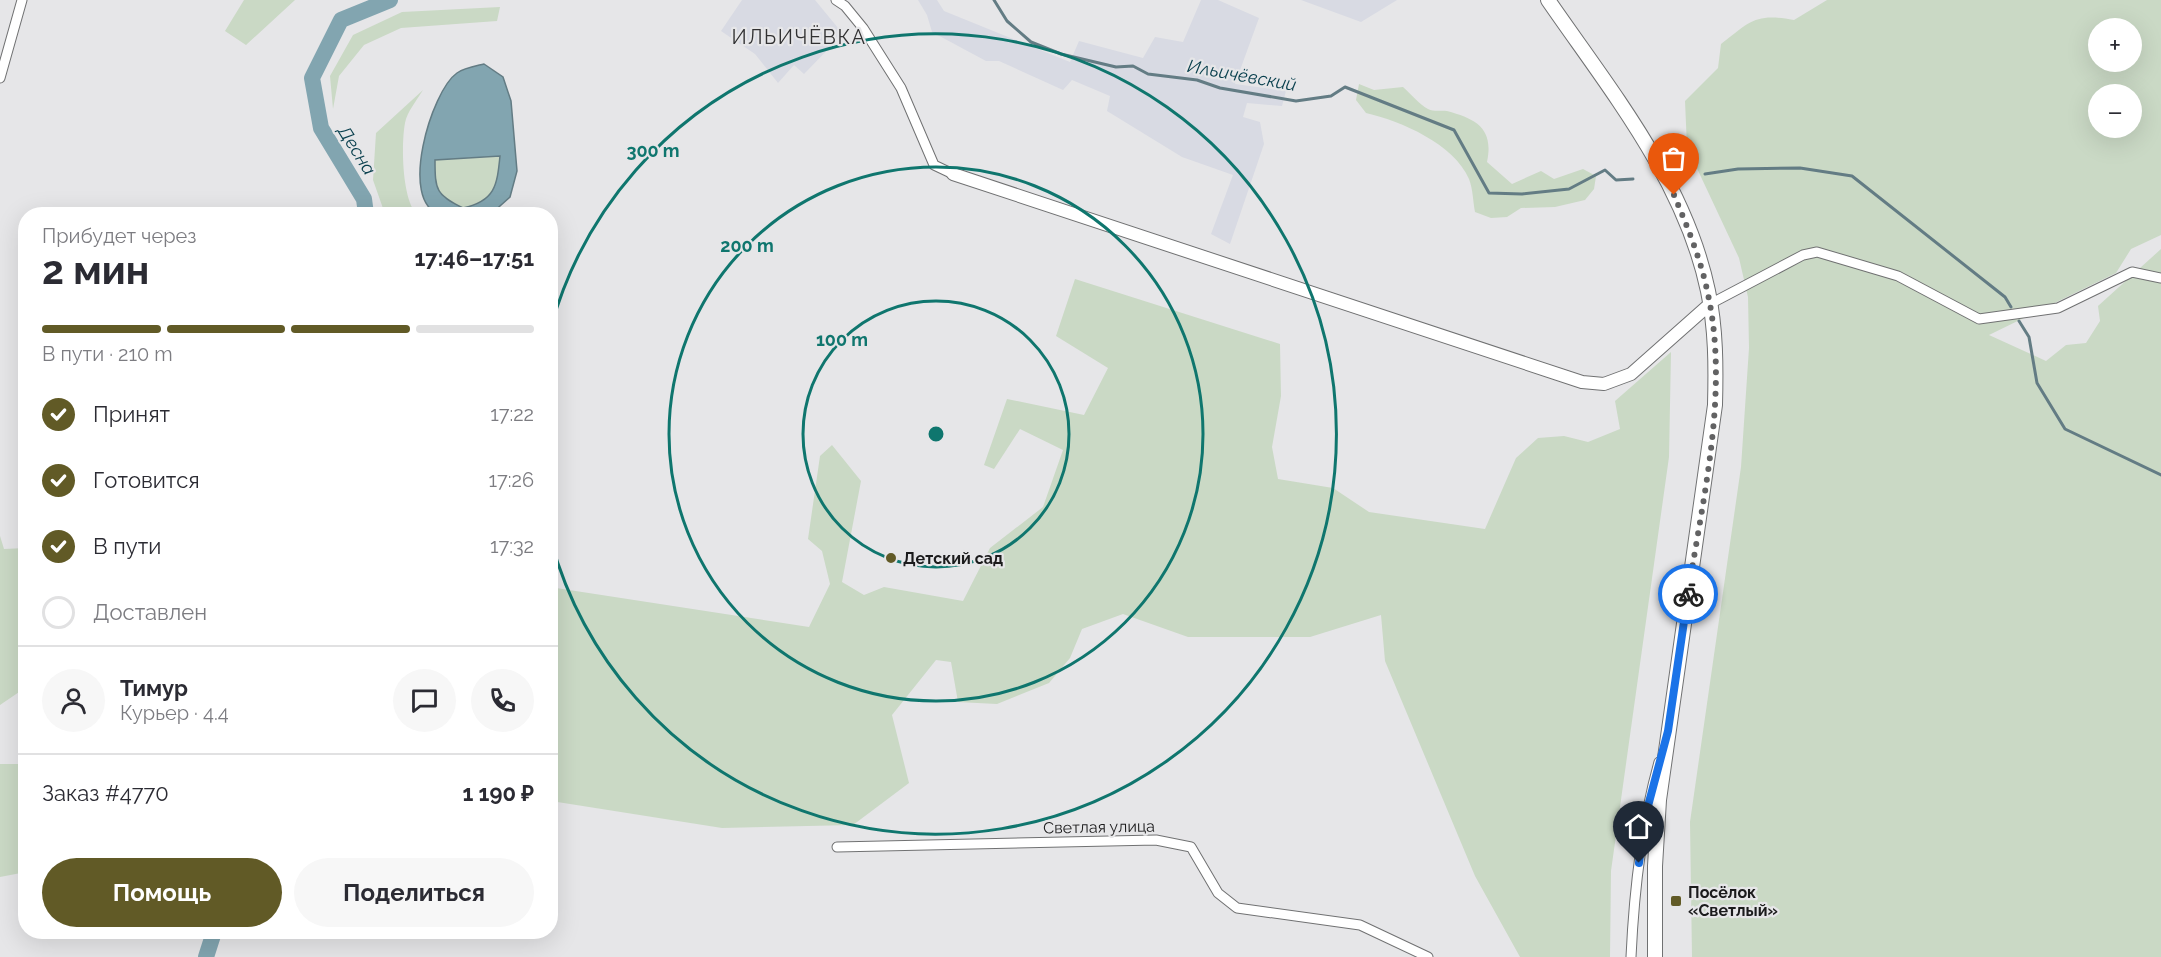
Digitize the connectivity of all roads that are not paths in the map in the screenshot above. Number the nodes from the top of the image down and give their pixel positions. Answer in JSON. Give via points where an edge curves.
{"nodes":[{"id":1,"x":22,"y":0,"type":"edge"},
{"id":2,"x":836,"y":0,"type":"edge"},
{"id":3,"x":1548,"y":0,"type":"edge"},
{"id":4,"x":0,"y":78,"type":"edge"},
{"id":5,"x":953,"y":174,"type":"joint"},
{"id":6,"x":2161,"y":278,"type":"edge"},
{"id":7,"x":1710,"y":304,"type":"junction"},
{"id":8,"x":1668,"y":731,"type":"junction"},
{"id":9,"x":837,"y":848,"type":"dead end"},
{"id":10,"x":1428,"y":957,"type":"edge"},
{"id":11,"x":1631,"y":957,"type":"edge"},
{"id":12,"x":1655,"y":957,"type":"edge"}],
"edges":[{"from":1,"to":4,"type":"street"},
{"from":2,"to":5,"type":"street","via":[[863,28],[901,88],[934,165]]},
{"from":3,"to":7,"type":"main road","via":[[1626,114],[1673,192],[1691,236]]},
{"from":5,"to":7,"type":"street","via":[[1582,382],[1604,384],[1631,374]]},
{"from":6,"to":7,"type":"street","via":[[2132,272],[2058,308],[1979,319],[1898,276],[1817,252],[1803,255]]},
{"from":7,"to":8,"type":"main road","via":[[1716,365],[1714,405]]},
{"from":8,"to":11,"type":"street","via":[[1644,821],[1633,904]]},
{"from":8,"to":12,"type":"main road","via":[[1655,866]]},
{"from":9,"to":10,"type":"street","name":"Светлая улица","via":[[1156,840],[1191,847],[1218,893],[1237,908],[1360,925]]}]}
